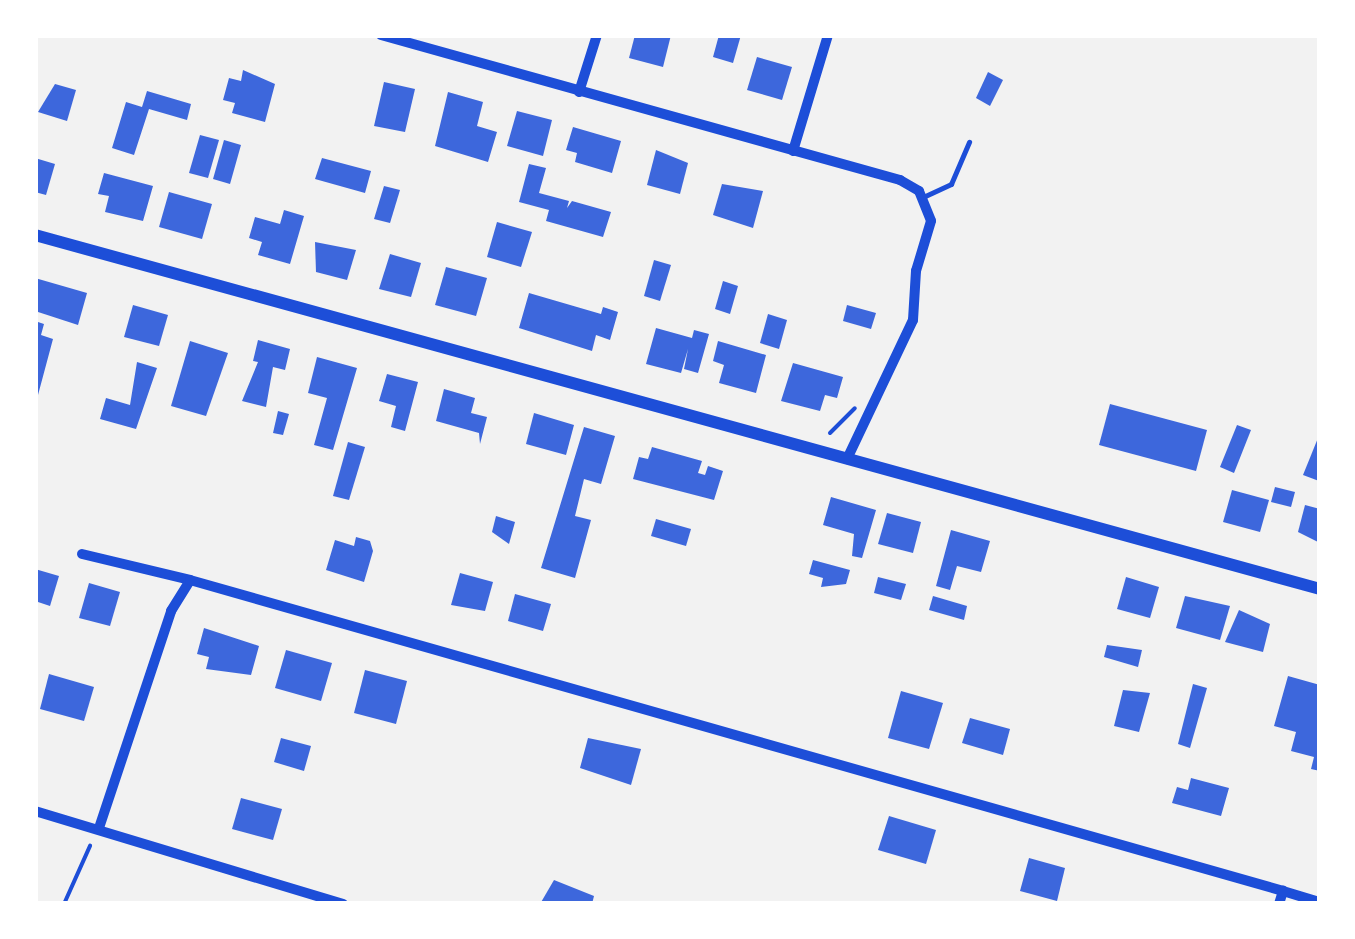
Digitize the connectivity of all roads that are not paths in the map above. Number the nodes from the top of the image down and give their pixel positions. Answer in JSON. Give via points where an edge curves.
{"nodes":[{"id":1,"x":381,"y":35,"type":"edge"},
{"id":2,"x":597,"y":35,"type":"edge"},
{"id":3,"x":828,"y":35,"type":"edge"},
{"id":4,"x":579,"y":92,"type":"junction"},
{"id":5,"x":969,"y":142,"type":"dead end"},
{"id":6,"x":792,"y":151,"type":"junction"},
{"id":7,"x":923,"y":197,"type":"junction"},
{"id":8,"x":35,"y":234,"type":"edge"},
{"id":9,"x":847,"y":459,"type":"junction"},
{"id":10,"x":82,"y":554,"type":"dead end"},
{"id":11,"x":190,"y":580,"type":"junction"},
{"id":12,"x":1320,"y":589,"type":"edge"},
{"id":13,"x":35,"y":811,"type":"edge"},
{"id":14,"x":99,"y":828,"type":"junction"},
{"id":15,"x":1283,"y":891,"type":"junction"},
{"id":16,"x":1320,"y":902,"type":"edge"},
{"id":17,"x":343,"y":904,"type":"edge"},
{"id":18,"x":1280,"y":904,"type":"edge"}],
"edges":[{"from":1,"to":4,"type":"street"},
{"from":2,"to":4,"type":"street"},
{"from":3,"to":6,"type":"street"},
{"from":4,"to":6,"type":"street"},
{"from":5,"to":7,"type":"lane","via":[[951,184]]},
{"from":6,"to":7,"type":"street","via":[[900,180]]},
{"from":7,"to":9,"type":"street","via":[[931,221],[916,271],[913,320]]},
{"from":8,"to":9,"type":"street"},
{"from":9,"to":12,"type":"street"},
{"from":10,"to":11,"type":"street"},
{"from":11,"to":14,"type":"street","via":[[171,611]]},
{"from":11,"to":15,"type":"street"},
{"from":13,"to":14,"type":"street"},
{"from":14,"to":17,"type":"street"},
{"from":15,"to":16,"type":"street"},
{"from":15,"to":18,"type":"street"}]}
